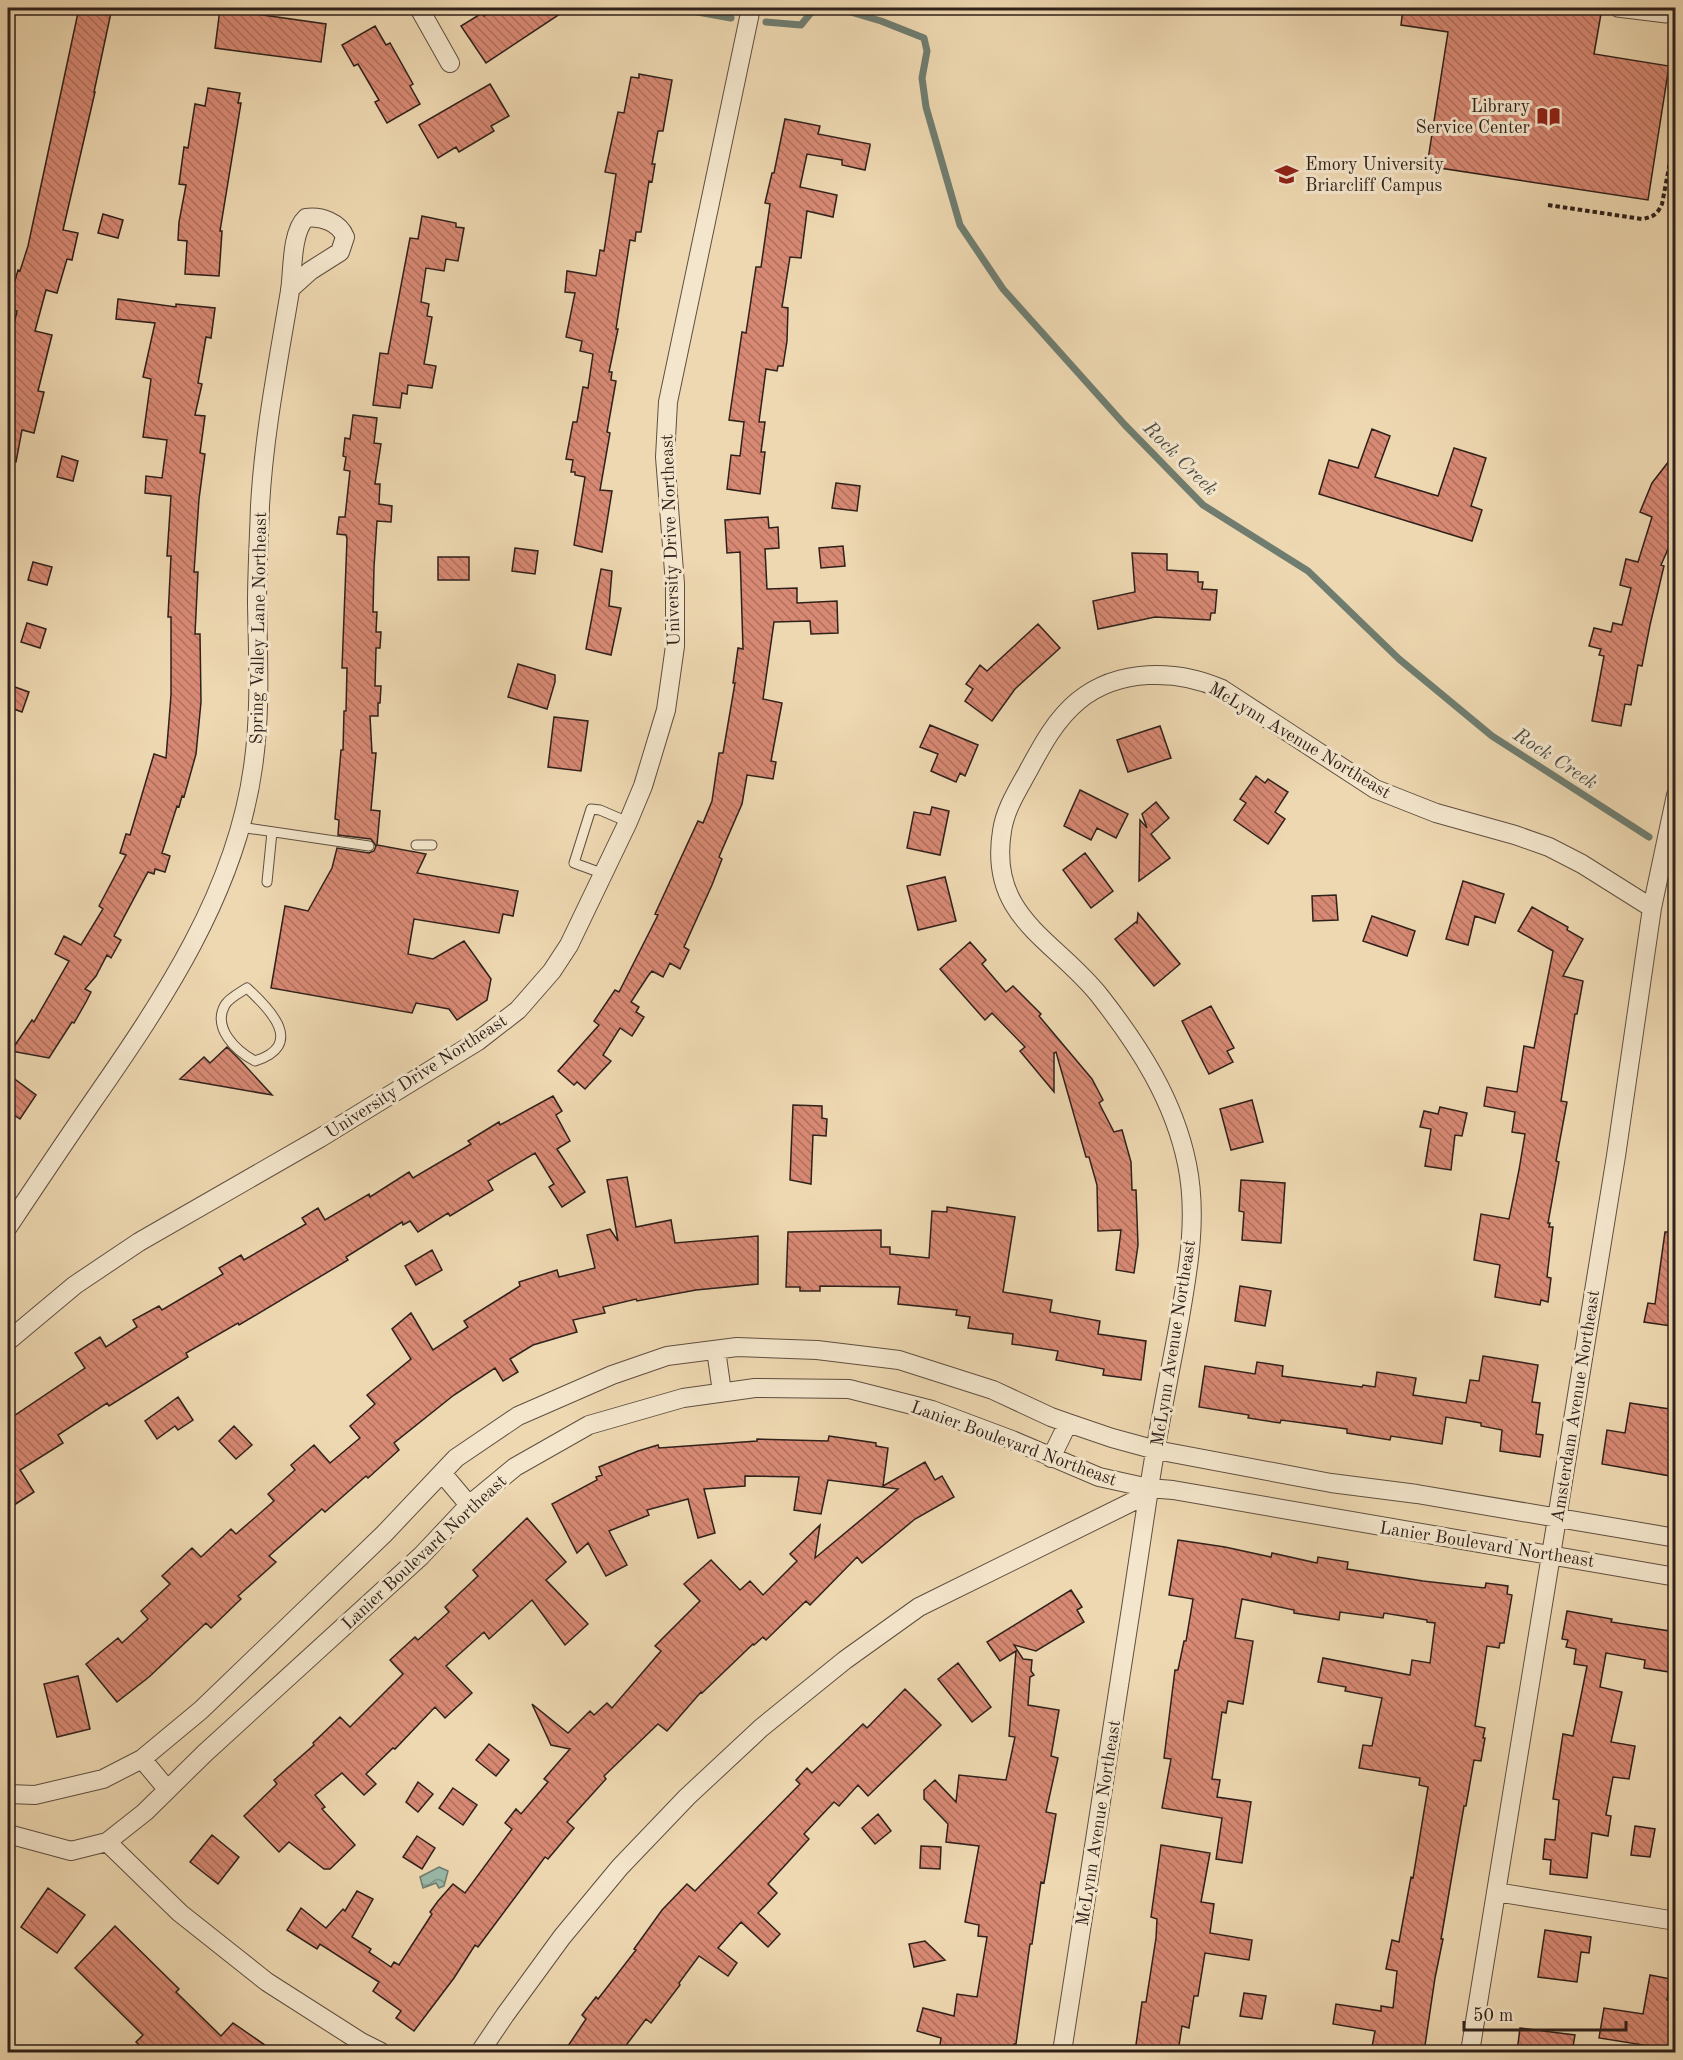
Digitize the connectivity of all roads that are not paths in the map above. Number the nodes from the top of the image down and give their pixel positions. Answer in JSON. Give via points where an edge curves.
{"nodes":[{"id":1,"x":419,"y":8,"type":"edge"},
{"id":2,"x":751,"y":8,"type":"edge"},
{"id":3,"x":1617,"y":12,"type":"dead end"},
{"id":4,"x":1676,"y":12,"type":"edge"},
{"id":5,"x":450,"y":63,"type":"dead end"},
{"id":6,"x":290,"y":289,"type":"dead end"},
{"id":7,"x":1676,"y":795,"type":"edge"},
{"id":8,"x":628,"y":822,"type":"junction"},
{"id":9,"x":240,"y":827,"type":"junction"},
{"id":10,"x":272,"y":832,"type":"junction"},
{"id":11,"x":416,"y":845,"type":"dead end"},
{"id":12,"x":432,"y":845,"type":"dead end"},
{"id":13,"x":369,"y":846,"type":"dead end"},
{"id":14,"x":1670,"y":848,"type":"edge"},
{"id":15,"x":604,"y":874,"type":"junction"},
{"id":16,"x":267,"y":882,"type":"dead end"},
{"id":17,"x":1652,"y":908,"type":"junction"},
{"id":18,"x":239,"y":1053,"type":"joint"},
{"id":19,"x":8,"y":1227,"type":"edge"},
{"id":20,"x":8,"y":1341,"type":"edge"},
{"id":21,"x":716,"y":1350,"type":"junction"},
{"id":22,"x":722,"y":1392,"type":"junction"},
{"id":23,"x":1068,"y":1423,"type":"junction"},
{"id":24,"x":1156,"y":1450,"type":"junction"},
{"id":25,"x":1051,"y":1458,"type":"junction"},
{"id":26,"x":441,"y":1473,"type":"junction"},
{"id":27,"x":1148,"y":1491,"type":"junction"},
{"id":28,"x":469,"y":1505,"type":"junction"},
{"id":29,"x":1557,"y":1517,"type":"junction"},
{"id":30,"x":1676,"y":1538,"type":"edge"},
{"id":31,"x":1550,"y":1555,"type":"junction"},
{"id":32,"x":1676,"y":1576,"type":"edge"},
{"id":33,"x":142,"y":1759,"type":"junction"},
{"id":34,"x":167,"y":1789,"type":"junction"},
{"id":35,"x":8,"y":1794,"type":"edge"},
{"id":36,"x":8,"y":1834,"type":"edge"},
{"id":37,"x":107,"y":1842,"type":"junction"},
{"id":38,"x":1496,"y":1892,"type":"junction"},
{"id":39,"x":1676,"y":1921,"type":"edge"},
{"id":40,"x":381,"y":2052,"type":"edge"},
{"id":41,"x":480,"y":2052,"type":"edge"},
{"id":42,"x":1062,"y":2052,"type":"edge"},
{"id":43,"x":1470,"y":2052,"type":"edge"}],
"edges":[{"from":1,"to":5,"type":"street"},
{"from":2,"to":8,"type":"street","name":"University Drive Northeast","via":[[668,402],[665,458],[675,584],[675,646],[666,710]]},
{"from":3,"to":4,"type":"lane","via":[[1666,18]]},
{"from":6,"to":9,"type":"street","name":"Spring Valley Lane Northeast","via":[[265,436],[257,576],[259,712],[253,770]]},
{"from":7,"to":14,"type":"street","name":"Amsterdam Avenue Northeast"},
{"from":8,"to":15,"type":"street","name":"University Drive Northeast"},
{"from":8,"to":15,"type":"lane","via":[[591,809],[574,863]]},
{"from":9,"to":10,"type":"lane"},
{"from":9,"to":19,"type":"street","name":"Spring Valley Lane Northeast","via":[[194,943],[166,992]]},
{"from":10,"to":13,"type":"lane"},
{"from":10,"to":16,"type":"lane"},
{"from":11,"to":12,"type":"lane"},
{"from":14,"to":17,"type":"street","name":"Amsterdam Avenue Northeast"},
{"from":15,"to":20,"type":"street","name":"University Drive Northeast","via":[[552,971],[518,1010],[498,1026],[320,1138],[139,1242],[75,1285]]},
{"from":17,"to":24,"type":"street","name":"McLynn Avenue Northeast","via":[[1549,847],[1436,813],[1375,789],[1206,682],[1174,675],[1120,680],[1079,700],[1063,716],[1011,804],[1002,833],[1000,865],[1006,891],[1018,911],[1038,936],[1096,991],[1145,1059],[1172,1111],[1186,1158],[1191,1251]]},
{"from":17,"to":29,"type":"street","name":"Amsterdam Avenue Northeast"},
{"from":18,"to":18,"type":"lane","via":[[255,1061],[271,1056],[279,1043],[280,1025],[248,988],[225,1003],[220,1021]]},
{"from":21,"to":22,"type":"street"},
{"from":21,"to":23,"type":"street","name":"Lanier Boulevard Northeast","via":[[817,1350],[898,1360],[993,1390]]},
{"from":21,"to":26,"type":"street","name":"Lanier Boulevard Northeast","via":[[667,1356],[518,1416],[456,1458]]},
{"from":22,"to":25,"type":"street","name":"Lanier Boulevard Northeast","via":[[755,1388],[849,1389],[932,1410]]},
{"from":22,"to":28,"type":"street","name":"Lanier Boulevard Northeast","via":[[683,1398],[589,1425],[515,1467]]},
{"from":23,"to":24,"type":"street","name":"Lanier Boulevard Northeast"},
{"from":23,"to":25,"type":"street"},
{"from":24,"to":27,"type":"street","name":"McLynn Avenue Northeast"},
{"from":24,"to":29,"type":"street","name":"Lanier Boulevard Northeast","via":[[1331,1483]]},
{"from":25,"to":27,"type":"street","name":"Lanier Boulevard Northeast"},
{"from":26,"to":28,"type":"street"},
{"from":26,"to":33,"type":"street","name":"Lanier Boulevard Northeast","via":[[384,1534],[201,1710]]},
{"from":27,"to":31,"type":"street","name":"Lanier Boulevard Northeast","via":[[1173,1490]]},
{"from":27,"to":41,"type":"street","via":[[919,1607],[844,1660],[761,1728],[620,1867],[562,1937]]},
{"from":27,"to":42,"type":"street","name":"McLynn Avenue Northeast"},
{"from":28,"to":34,"type":"street","name":"Lanier Boulevard Northeast","via":[[421,1556]]},
{"from":29,"to":30,"type":"street","name":"Lanier Boulevard Northeast"},
{"from":29,"to":31,"type":"street","name":"Amsterdam Avenue Northeast"},
{"from":31,"to":32,"type":"street","name":"Lanier Boulevard Northeast"},
{"from":31,"to":38,"type":"street","name":"Amsterdam Avenue Northeast"},
{"from":33,"to":34,"type":"street"},
{"from":33,"to":35,"type":"street","name":"Lanier Boulevard Northeast","via":[[103,1779],[35,1795]]},
{"from":34,"to":37,"type":"street","name":"Lanier Boulevard Northeast"},
{"from":36,"to":37,"type":"street","name":"Lanier Boulevard Northeast","via":[[71,1851]]},
{"from":37,"to":40,"type":"street","via":[[180,1913],[267,1982]]},
{"from":38,"to":39,"type":"street"},
{"from":38,"to":43,"type":"street","name":"Amsterdam Avenue Northeast"}]}
